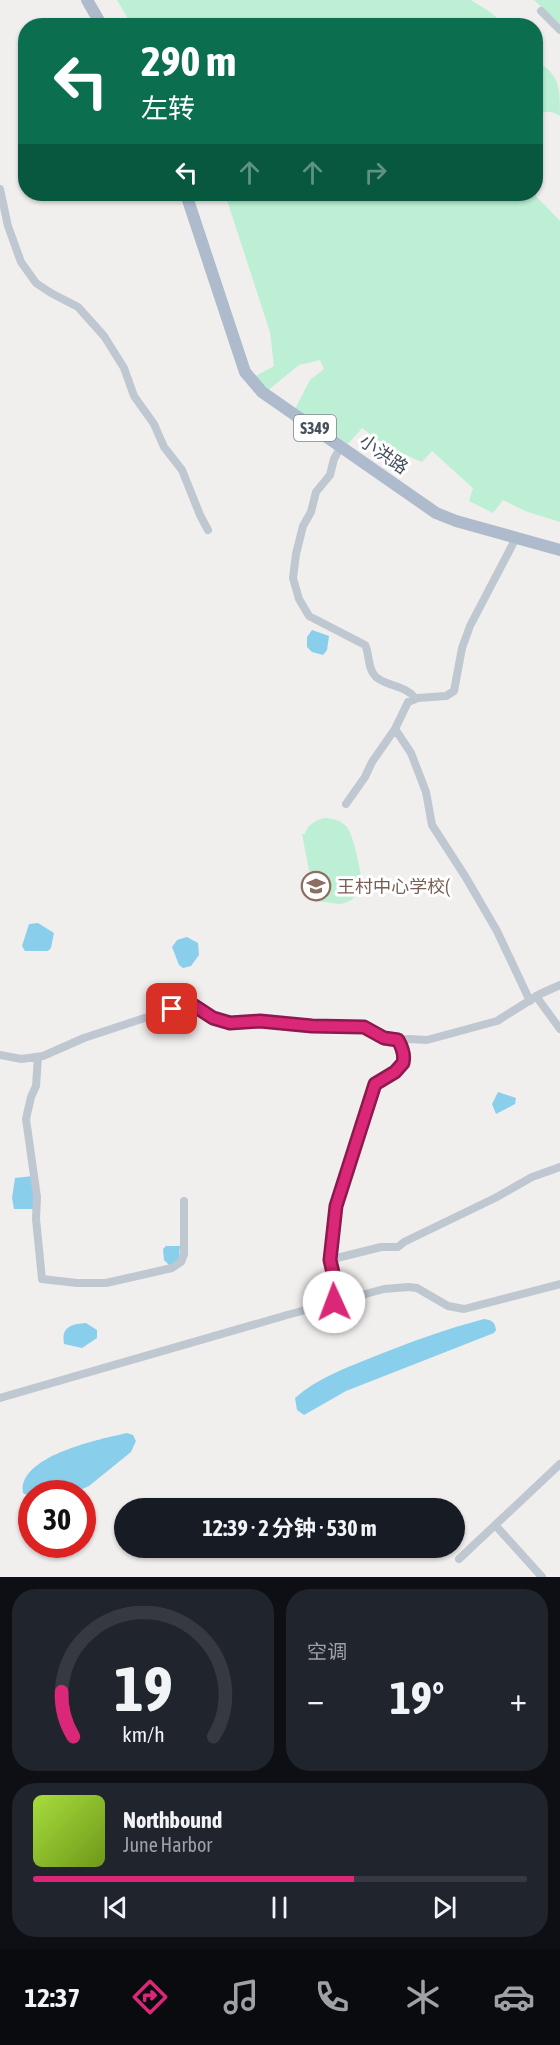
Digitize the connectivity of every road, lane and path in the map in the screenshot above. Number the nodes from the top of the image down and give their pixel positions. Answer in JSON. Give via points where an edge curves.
{"nodes":[{"id":1,"x":87,"y":0,"type":"edge"},
{"id":2,"x":541,"y":11,"type":"dead end"},
{"id":3,"x":97,"y":18,"type":"edge"},
{"id":4,"x":560,"y":30,"type":"edge"},
{"id":5,"x":0,"y":189,"type":"edge"},
{"id":6,"x":188,"y":201,"type":"edge"},
{"id":7,"x":341,"y":446,"type":"junction"},
{"id":8,"x":208,"y":530,"type":"dead end"},
{"id":9,"x":516,"y":538,"type":"junction"},
{"id":10,"x":560,"y":550,"type":"edge"},
{"id":11,"x":415,"y":698,"type":"junction"},
{"id":12,"x":395,"y":729,"type":"junction"},
{"id":13,"x":346,"y":804,"type":"dead end"},
{"id":14,"x":560,"y":985,"type":"edge"},
{"id":15,"x":533,"y":998,"type":"junction"},
{"id":16,"x":560,"y":1029,"type":"edge"},
{"id":17,"x":398,"y":1040,"type":"junction"},
{"id":18,"x":0,"y":1055,"type":"edge"},
{"id":19,"x":38,"y":1057,"type":"junction"},
{"id":20,"x":560,"y":1167,"type":"edge"},
{"id":21,"x":184,"y":1201,"type":"dead end"},
{"id":22,"x":330,"y":1260,"type":"junction"},
{"id":23,"x":560,"y":1284,"type":"edge"},
{"id":24,"x":334,"y":1302,"type":"junction"},
{"id":25,"x":0,"y":1398,"type":"edge"},
{"id":26,"x":560,"y":1464,"type":"edge"},
{"id":27,"x":496,"y":1526,"type":"junction"},
{"id":28,"x":459,"y":1560,"type":"dead end"},
{"id":29,"x":542,"y":1577,"type":"edge"}],
"edges":[{"from":1,"to":3,"type":"main road"},
{"from":2,"to":4,"type":"street"},
{"from":5,"to":8,"type":"street","via":[[21,262],[36,283],[78,307],[104,336],[134,396],[182,470]]},
{"from":6,"to":7,"type":"main road","name":"小洪路","number":"S349","via":[[245,372],[262,392]]},
{"from":7,"to":9,"type":"main road","name":"小洪路","number":"S349","via":[[436,513]]},
{"from":7,"to":11,"type":"street","via":[[329,478],[315,492],[303,526],[296,554],[295,588],[309,616],[364,645],[376,677],[405,689]]},
{"from":9,"to":10,"type":"main road","name":"小洪路","number":"S349"},
{"from":9,"to":11,"type":"street","via":[[470,626],[454,691],[446,696]]},
{"from":11,"to":12,"type":"street","via":[[408,702]]},
{"from":12,"to":13,"type":"street"},
{"from":12,"to":15,"type":"street","via":[[411,753],[426,792],[432,825]]},
{"from":14,"to":15,"type":"street"},
{"from":15,"to":16,"type":"street"},
{"from":15,"to":17,"type":"street","via":[[503,1019],[427,1041]]},
{"from":17,"to":19,"type":"street","via":[[384,1038],[364,1027],[230,1023],[213,1018],[190,1003]]},
{"from":17,"to":22,"type":"street","via":[[403,1063],[375,1084],[336,1206]]},
{"from":18,"to":19,"type":"street"},
{"from":19,"to":21,"type":"street","via":[[36,1086],[26,1119],[37,1197],[42,1279],[106,1283],[179,1264],[184,1254]]},
{"from":20,"to":22,"type":"street","via":[[532,1177],[398,1247],[381,1247]]},
{"from":22,"to":24,"type":"street"},
{"from":23,"to":24,"type":"street","via":[[471,1309],[448,1306],[422,1290],[408,1287]]},
{"from":24,"to":25,"type":"street"},
{"from":26,"to":27,"type":"street"},
{"from":27,"to":28,"type":"street"},
{"from":27,"to":29,"type":"street"}]}
